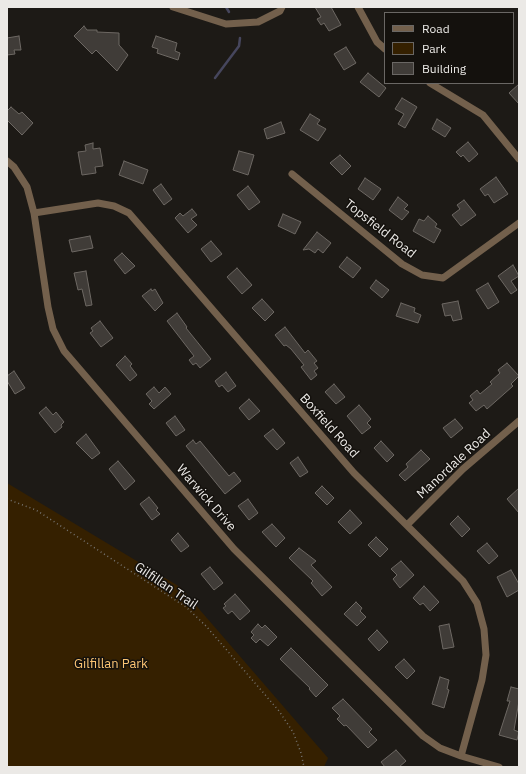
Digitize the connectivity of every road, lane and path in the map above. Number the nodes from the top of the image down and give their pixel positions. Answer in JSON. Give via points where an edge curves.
{"nodes":[{"id":1,"x":173,"y":7,"type":"edge"},
{"id":2,"x":282,"y":7,"type":"edge"},
{"id":3,"x":358,"y":7,"type":"edge"},
{"id":4,"x":384,"y":49,"type":"edge"},
{"id":5,"x":432,"y":84,"type":"edge"},
{"id":6,"x":519,"y":159,"type":"edge"},
{"id":7,"x":7,"y":161,"type":"edge"},
{"id":8,"x":292,"y":174,"type":"dead end"},
{"id":9,"x":34,"y":212,"type":"junction"},
{"id":10,"x":519,"y":223,"type":"edge"},
{"id":11,"x":519,"y":422,"type":"edge"},
{"id":12,"x":7,"y":499,"type":"edge"},
{"id":13,"x":407,"y":525,"type":"junction"},
{"id":14,"x":461,"y":756,"type":"junction"},
{"id":15,"x":304,"y":767,"type":"edge"},
{"id":16,"x":499,"y":767,"type":"edge"}],
"edges":[{"from":1,"to":2,"type":"street","via":[[226,24],[258,22],[280,11]]},
{"from":3,"to":4,"type":"street","via":[[377,42]]},
{"from":5,"to":6,"type":"street","via":[[483,115]]},
{"from":7,"to":9,"type":"street","name":"Warwick Drive","via":[[27,186]]},
{"from":8,"to":10,"type":"street","name":"Topsfield Road","via":[[402,264],[422,275],[443,278]]},
{"from":9,"to":13,"type":"street","name":"Boxfield Road","via":[[98,203],[114,206],[129,213],[334,451]]},
{"from":9,"to":14,"type":"street","name":"Warwick Drive","via":[[48,307],[53,329],[64,351],[234,550],[423,736],[440,748]]},
{"from":11,"to":13,"type":"street","name":"Manordale Road","via":[[463,469]]},
{"from":12,"to":15,"type":"path","name":"Gilfillan Trail","via":[[36,510],[186,607],[206,626],[279,711],[294,732]]},
{"from":13,"to":14,"type":"street","name":"Boxfield Road","via":[[463,581],[477,603],[484,629],[486,655],[482,680]]},
{"from":14,"to":16,"type":"street","name":"Warwick Drive"}]}
